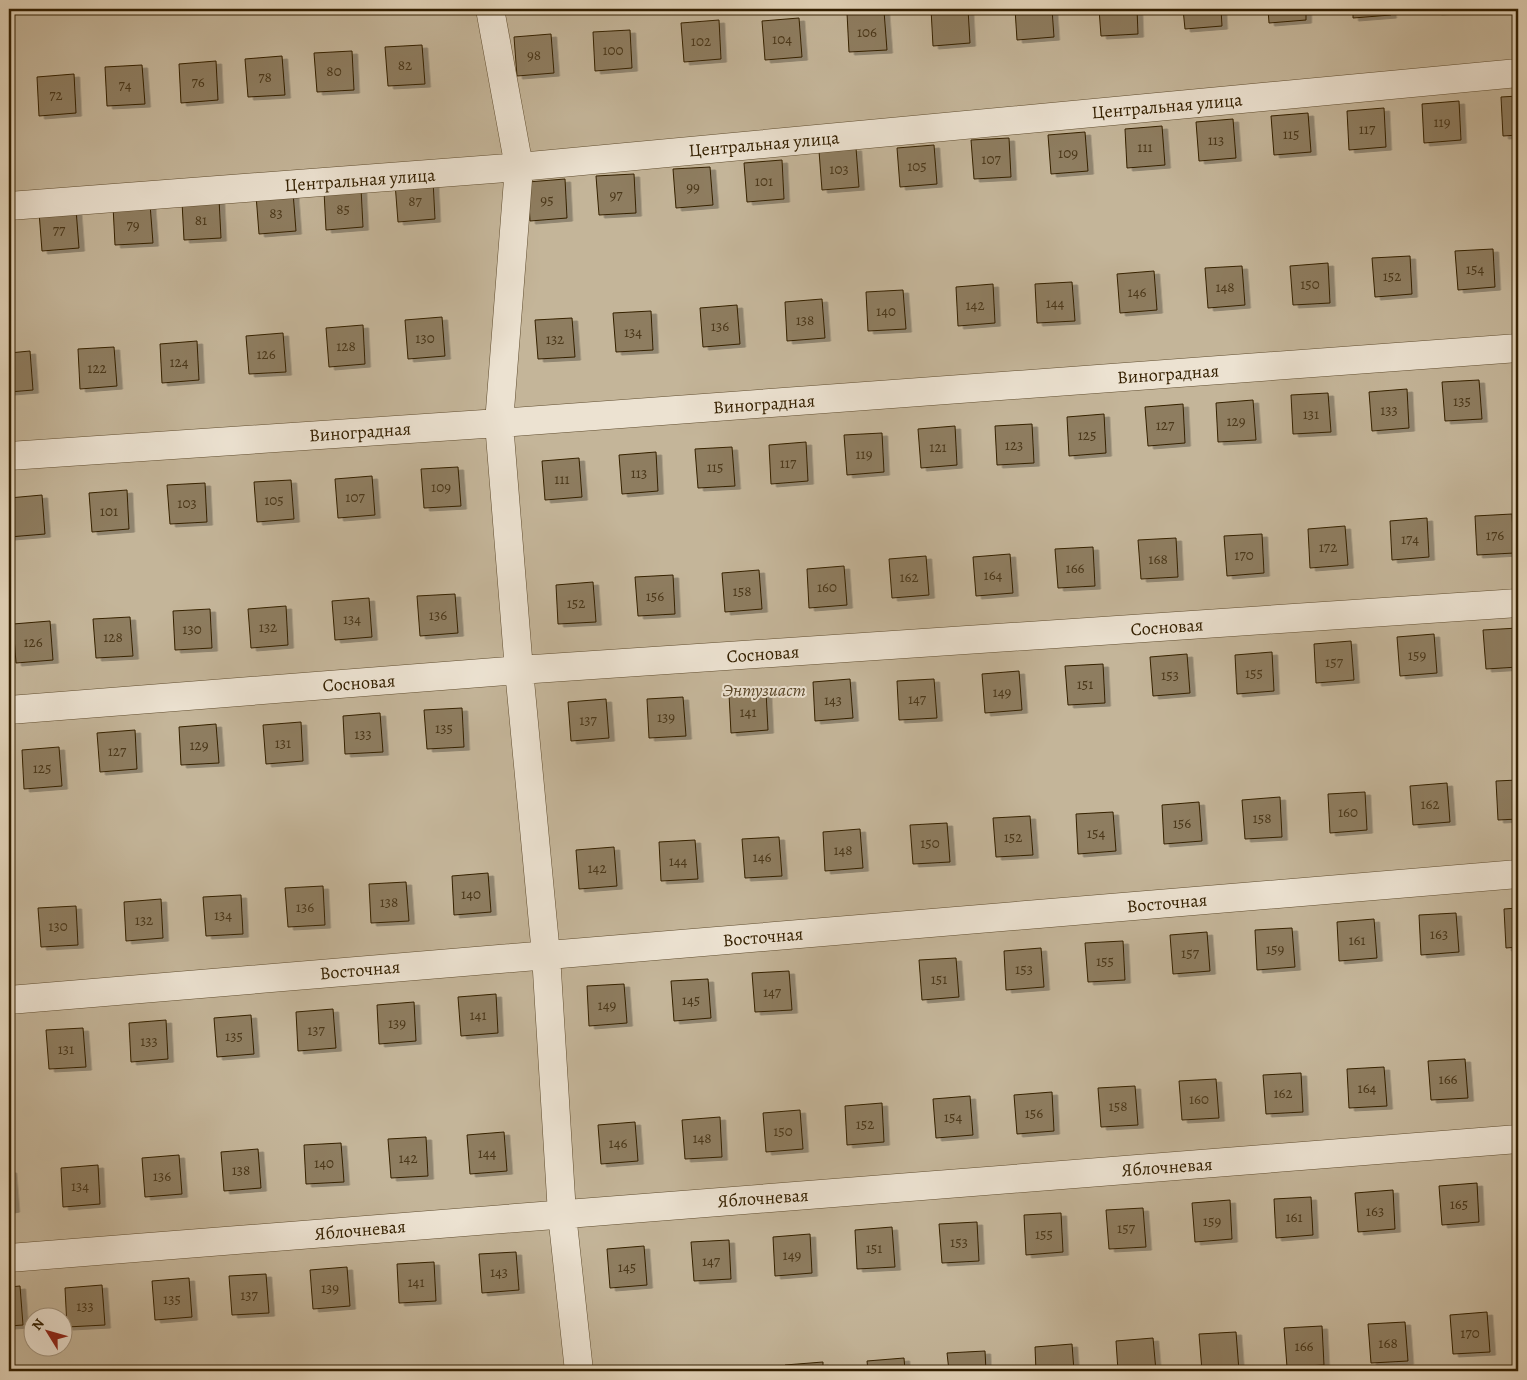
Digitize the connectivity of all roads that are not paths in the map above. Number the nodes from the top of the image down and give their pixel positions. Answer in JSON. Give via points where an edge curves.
{"nodes":[{"id":1,"x":490,"y":9,"type":"edge"},
{"id":2,"x":1518,"y":73,"type":"edge"},
{"id":3,"x":520,"y":167,"type":"junction"},
{"id":4,"x":9,"y":206,"type":"edge"},
{"id":5,"x":1518,"y":348,"type":"edge"},
{"id":6,"x":499,"y":423,"type":"junction"},
{"id":7,"x":9,"y":456,"type":"edge"},
{"id":8,"x":1518,"y":603,"type":"edge"},
{"id":9,"x":519,"y":670,"type":"junction"},
{"id":10,"x":9,"y":710,"type":"edge"},
{"id":11,"x":1518,"y":874,"type":"edge"},
{"id":12,"x":546,"y":955,"type":"junction"},
{"id":13,"x":9,"y":1000,"type":"edge"},
{"id":14,"x":1518,"y":1139,"type":"edge"},
{"id":15,"x":562,"y":1214,"type":"junction"},
{"id":16,"x":9,"y":1258,"type":"edge"},
{"id":17,"x":579,"y":1371,"type":"edge"}],
"edges":[{"from":1,"to":3,"type":"street"},
{"from":2,"to":3,"type":"street","name":"Центральная улица"},
{"from":3,"to":4,"type":"street","name":"Центральная улица"},
{"from":3,"to":6,"type":"street"},
{"from":5,"to":6,"type":"street","name":"Виноградная"},
{"from":6,"to":7,"type":"street","name":"Виноградная"},
{"from":6,"to":9,"type":"street"},
{"from":8,"to":9,"type":"street","name":"Сосновая"},
{"from":9,"to":10,"type":"street","name":"Сосновая"},
{"from":9,"to":12,"type":"street"},
{"from":11,"to":12,"type":"street","name":"Восточная"},
{"from":12,"to":13,"type":"street","name":"Восточная"},
{"from":12,"to":15,"type":"street"},
{"from":14,"to":15,"type":"street","name":"Яблочневая"},
{"from":15,"to":16,"type":"street","name":"Яблочневая"},
{"from":15,"to":17,"type":"street"}]}
